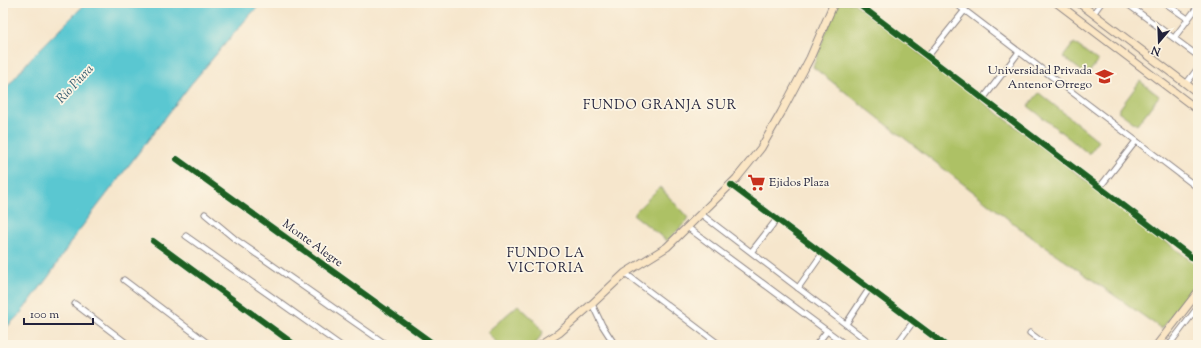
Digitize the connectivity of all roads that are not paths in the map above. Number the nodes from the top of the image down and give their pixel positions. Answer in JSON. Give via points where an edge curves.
{"nodes":[{"id":1,"x":834,"y":3,"type":"edge"},
{"id":2,"x":857,"y":3,"type":"edge"},
{"id":3,"x":955,"y":3,"type":"edge"},
{"id":4,"x":1057,"y":3,"type":"edge"},
{"id":5,"x":1079,"y":3,"type":"edge"},
{"id":6,"x":1101,"y":3,"type":"edge"},
{"id":7,"x":1126,"y":3,"type":"edge"},
{"id":8,"x":1165,"y":3,"type":"edge"},
{"id":9,"x":1198,"y":6,"type":"edge"},
{"id":10,"x":964,"y":10,"type":"junction"},
{"id":11,"x":1093,"y":14,"type":"junction"},
{"id":12,"x":1188,"y":19,"type":"junction"},
{"id":13,"x":1174,"y":38,"type":"junction"},
{"id":14,"x":1019,"y":52,"type":"junction"},
{"id":15,"x":928,"y":56,"type":"junction"},
{"id":16,"x":1198,"y":56,"type":"edge"},
{"id":17,"x":1198,"y":68,"type":"edge"},
{"id":18,"x":1186,"y":84,"type":"junction"},
{"id":19,"x":1198,"y":93,"type":"edge"},
{"id":20,"x":983,"y":99,"type":"junction"},
{"id":21,"x":1198,"y":110,"type":"edge"},
{"id":22,"x":1136,"y":141,"type":"junction"},
{"id":23,"x":177,"y":159,"type":"dead end"},
{"id":24,"x":731,"y":185,"type":"junction"},
{"id":25,"x":1100,"y":187,"type":"junction"},
{"id":26,"x":1198,"y":188,"type":"edge"},
{"id":27,"x":205,"y":214,"type":"dead end"},
{"id":28,"x":701,"y":214,"type":"junction"},
{"id":29,"x":777,"y":219,"type":"junction"},
{"id":30,"x":687,"y":227,"type":"junction"},
{"id":31,"x":186,"y":236,"type":"dead end"},
{"id":32,"x":153,"y":241,"type":"dead end"},
{"id":33,"x":752,"y":251,"type":"junction"},
{"id":34,"x":822,"y":254,"type":"junction"},
{"id":35,"x":1198,"y":262,"type":"edge"},
{"id":36,"x":625,"y":274,"type":"junction"},
{"id":37,"x":124,"y":280,"type":"dead end"},
{"id":38,"x":798,"y":288,"type":"junction"},
{"id":39,"x":869,"y":289,"type":"junction"},
{"id":40,"x":1198,"y":292,"type":"edge"},
{"id":41,"x":75,"y":304,"type":"dead end"},
{"id":42,"x":592,"y":304,"type":"junction"},
{"id":43,"x":1198,"y":307,"type":"edge"},
{"id":44,"x":913,"y":322,"type":"junction"},
{"id":45,"x":846,"y":324,"type":"junction"},
{"id":46,"x":827,"y":331,"type":"junction"},
{"id":47,"x":1030,"y":333,"type":"dead end"},
{"id":48,"x":128,"y":345,"type":"edge"},
{"id":49,"x":210,"y":345,"type":"edge"},
{"id":50,"x":295,"y":345,"type":"edge"},
{"id":51,"x":340,"y":345,"type":"edge"},
{"id":52,"x":387,"y":345,"type":"edge"},
{"id":53,"x":435,"y":345,"type":"edge"},
{"id":54,"x":540,"y":345,"type":"edge"},
{"id":55,"x":615,"y":345,"type":"edge"},
{"id":56,"x":720,"y":345,"type":"edge"},
{"id":57,"x":816,"y":345,"type":"edge"},
{"id":58,"x":846,"y":345,"type":"edge"},
{"id":59,"x":873,"y":345,"type":"edge"},
{"id":60,"x":896,"y":345,"type":"edge"},
{"id":61,"x":945,"y":345,"type":"edge"},
{"id":62,"x":1046,"y":345,"type":"edge"},
{"id":63,"x":1158,"y":345,"type":"edge"},
{"id":64,"x":1169,"y":345,"type":"edge"}],
"edges":[{"from":1,"to":24,"type":"main road","via":[[810,58],[781,113],[756,154]]},
{"from":2,"to":15,"type":"street"},
{"from":3,"to":10,"type":"street"},
{"from":4,"to":21,"type":"main road"},
{"from":5,"to":11,"type":"main road"},
{"from":6,"to":11,"type":"street"},
{"from":7,"to":13,"type":"street"},
{"from":8,"to":12,"type":"street"},
{"from":9,"to":12,"type":"street"},
{"from":10,"to":14,"type":"street"},
{"from":10,"to":15,"type":"street"},
{"from":11,"to":18,"type":"main road"},
{"from":12,"to":13,"type":"street"},
{"from":13,"to":16,"type":"street"},
{"from":14,"to":20,"type":"street"},
{"from":14,"to":22,"type":"street"},
{"from":15,"to":20,"type":"street"},
{"from":17,"to":18,"type":"street"},
{"from":18,"to":19,"type":"main road"},
{"from":20,"to":25,"type":"street"},
{"from":22,"to":25,"type":"street"},
{"from":22,"to":26,"type":"street"},
{"from":23,"to":53,"type":"street","name":"Monte Alegre"},
{"from":24,"to":28,"type":"main road"},
{"from":24,"to":29,"type":"street"},
{"from":25,"to":35,"type":"street"},
{"from":27,"to":52,"type":"street","via":[[235,239]]},
{"from":28,"to":30,"type":"main road"},
{"from":28,"to":33,"type":"street"},
{"from":29,"to":33,"type":"street"},
{"from":29,"to":34,"type":"street"},
{"from":30,"to":36,"type":"main road","via":[[667,247]]},
{"from":30,"to":46,"type":"street"},
{"from":31,"to":51,"type":"street"},
{"from":32,"to":50,"type":"street"},
{"from":33,"to":38,"type":"street"},
{"from":34,"to":38,"type":"street"},
{"from":34,"to":39,"type":"street"},
{"from":36,"to":42,"type":"main road"},
{"from":36,"to":56,"type":"street"},
{"from":37,"to":49,"type":"street"},
{"from":38,"to":45,"type":"street"},
{"from":39,"to":44,"type":"street"},
{"from":39,"to":45,"type":"street"},
{"from":40,"to":63,"type":"main road"},
{"from":41,"to":48,"type":"street"},
{"from":42,"to":54,"type":"main road"},
{"from":42,"to":55,"type":"street","via":[[602,326]]},
{"from":43,"to":64,"type":"street"},
{"from":44,"to":60,"type":"street"},
{"from":44,"to":61,"type":"street"},
{"from":45,"to":59,"type":"street"},
{"from":46,"to":57,"type":"street"},
{"from":46,"to":58,"type":"street"},
{"from":47,"to":62,"type":"street"}]}
